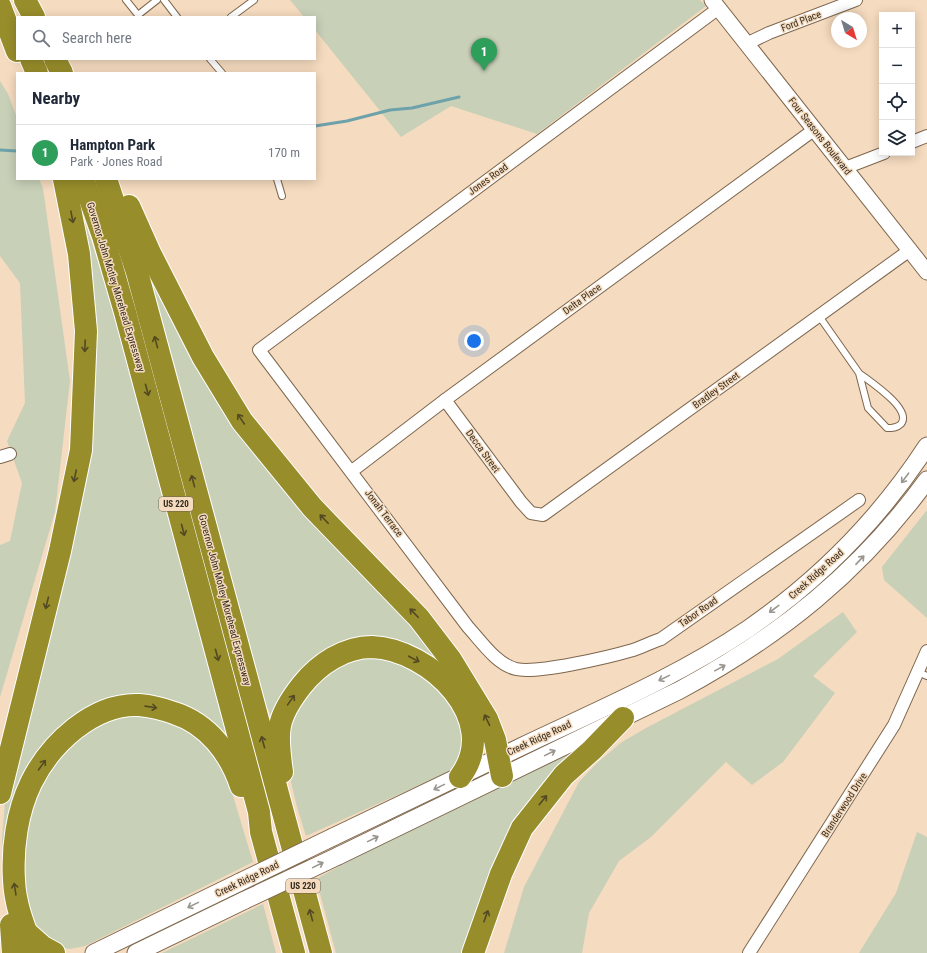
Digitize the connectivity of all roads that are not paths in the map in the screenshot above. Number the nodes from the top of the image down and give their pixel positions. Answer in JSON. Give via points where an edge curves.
{"nodes":[{"id":1,"x":0,"y":0,"type":"edge"},
{"id":2,"x":25,"y":0,"type":"edge"},
{"id":3,"x":126,"y":0,"type":"edge"},
{"id":4,"x":157,"y":0,"type":"edge"},
{"id":5,"x":164,"y":0,"type":"edge"},
{"id":6,"x":254,"y":0,"type":"edge"},
{"id":7,"x":856,"y":0,"type":"edge"},
{"id":8,"x":716,"y":4,"type":"edge"},
{"id":9,"x":0,"y":6,"type":"edge"},
{"id":10,"x":33,"y":16,"type":"edge"},
{"id":11,"x":176,"y":16,"type":"edge"},
{"id":12,"x":231,"y":16,"type":"edge"},
{"id":13,"x":16,"y":30,"type":"edge"},
{"id":14,"x":748,"y":43,"type":"junction"},
{"id":15,"x":16,"y":47,"type":"edge"},
{"id":16,"x":21,"y":60,"type":"edge"},
{"id":17,"x":30,"y":60,"type":"edge"},
{"id":18,"x":56,"y":60,"type":"edge"},
{"id":19,"x":211,"y":60,"type":"edge"},
{"id":20,"x":27,"y":72,"type":"edge"},
{"id":21,"x":36,"y":72,"type":"edge"},
{"id":22,"x":62,"y":72,"type":"edge"},
{"id":23,"x":221,"y":72,"type":"edge"},
{"id":24,"x":815,"y":129,"type":"junction"},
{"id":25,"x":927,"y":136,"type":"edge"},
{"id":26,"x":915,"y":141,"type":"edge"},
{"id":27,"x":879,"y":155,"type":"edge"},
{"id":28,"x":845,"y":168,"type":"junction"},
{"id":29,"x":64,"y":180,"type":"edge"},
{"id":30,"x":83,"y":180,"type":"edge"},
{"id":31,"x":106,"y":180,"type":"edge"},
{"id":32,"x":117,"y":180,"type":"edge"},
{"id":33,"x":277,"y":180,"type":"edge"},
{"id":34,"x":282,"y":196,"type":"dead end"},
{"id":35,"x":910,"y":250,"type":"junction"},
{"id":36,"x":927,"y":272,"type":"edge"},
{"id":37,"x":819,"y":316,"type":"junction"},
{"id":38,"x":259,"y":350,"type":"joint"},
{"id":39,"x":859,"y":373,"type":"junction"},
{"id":40,"x":445,"y":400,"type":"junction"},
{"id":41,"x":927,"y":446,"type":"edge"},
{"id":42,"x":352,"y":471,"type":"junction"},
{"id":43,"x":927,"y":480,"type":"edge"},
{"id":44,"x":859,"y":500,"type":"dead end"},
{"id":45,"x":521,"y":502,"type":"joint"},
{"id":46,"x":927,"y":651,"type":"edge"},
{"id":47,"x":515,"y":668,"type":"joint"},
{"id":48,"x":923,"y":674,"type":"edge"},
{"id":49,"x":623,"y":718,"type":"junction"},
{"id":50,"x":501,"y":767,"type":"junction"},
{"id":51,"x":460,"y":777,"type":"junction"},
{"id":52,"x":0,"y":793,"type":"edge"},
{"id":53,"x":286,"y":819,"type":"junction"},
{"id":54,"x":261,"y":832,"type":"junction"},
{"id":55,"x":0,"y":890,"type":"edge"},
{"id":56,"x":20,"y":937,"type":"edge"},
{"id":57,"x":13,"y":953,"type":"edge"},
{"id":58,"x":34,"y":953,"type":"edge"},
{"id":59,"x":54,"y":953,"type":"edge"},
{"id":60,"x":94,"y":953,"type":"edge"},
{"id":61,"x":136,"y":953,"type":"edge"},
{"id":62,"x":294,"y":953,"type":"edge"},
{"id":63,"x":321,"y":953,"type":"edge"},
{"id":64,"x":473,"y":953,"type":"edge"},
{"id":65,"x":749,"y":953,"type":"edge"}],
"edges":[{"from":1,"to":13,"type":"highway"},
{"from":2,"to":10,"type":"highway"},
{"from":3,"to":4,"type":"lane","via":[[138,15]]},
{"from":5,"to":11,"type":"lane"},
{"from":6,"to":12,"type":"lane"},
{"from":7,"to":14,"type":"street","name":"Ford Place"},
{"from":8,"to":14,"type":"street","name":"Four Seasons Boulevard"},
{"from":8,"to":38,"type":"street","name":"Jones Road"},
{"from":9,"to":15,"type":"highway"},
{"from":14,"to":24,"type":"street","name":"Four Seasons Boulevard"},
{"from":16,"to":20,"type":"highway"},
{"from":17,"to":21,"type":"highway"},
{"from":18,"to":22,"type":"highway"},
{"from":19,"to":23,"type":"lane"},
{"from":24,"to":28,"type":"street","name":"Four Seasons Boulevard"},
{"from":24,"to":40,"type":"street","name":"Delta Place"},
{"from":25,"to":26,"type":"street"},
{"from":27,"to":28,"type":"street"},
{"from":28,"to":35,"type":"street","name":"Four Seasons Boulevard"},
{"from":29,"to":52,"type":"highway","one_way":true,"via":[[79,254],[86,330],[81,450],[60,551]]},
{"from":30,"to":54,"type":"highway","name":"Governor John Motley Morehead Expressway","number":"US 220","one_way":true,"via":[[103,236],[160,437],[259,812]]},
{"from":53,"to":31,"type":"highway","name":"Governor John Motley Morehead Expressway","number":"US 220","one_way":true,"via":[[275,790],[137,272]]},
{"from":50,"to":32,"type":"highway","one_way":true,"via":[[487,719],[451,660],[419,618],[312,507],[242,421],[203,357],[150,253]]},
{"from":33,"to":34,"type":"lane"},
{"from":35,"to":36,"type":"street","name":"Four Seasons Boulevard"},
{"from":35,"to":37,"type":"street","name":"Bradley Street"},
{"from":37,"to":39,"type":"lane"},
{"from":37,"to":45,"type":"street","name":"Bradley Street","via":[[543,515],[531,513]]},
{"from":38,"to":42,"type":"street","name":"Jonah Terrace"},
{"from":39,"to":39,"type":"lane","via":[[868,408],[887,428],[900,425],[904,420],[903,413],[888,395]]},
{"from":40,"to":42,"type":"street","name":"Delta Place"},
{"from":40,"to":45,"type":"street","name":"Decca Street"},
{"from":41,"to":50,"type":"main road","name":"Creek Ridge Road","one_way":true,"via":[[887,501],[827,566],[795,593],[747,629],[671,674]]},
{"from":42,"to":47,"type":"street","name":"Jonah Terrace","via":[[468,627],[499,660]]},
{"from":49,"to":43,"type":"main road","name":"Creek Ridge Road","one_way":true,"via":[[727,665],[807,608],[853,567]]},
{"from":44,"to":47,"type":"street","name":"Tabor Road","via":[[661,638],[634,650],[576,662],[532,670]]},
{"from":46,"to":48,"type":"street","name":"Branderwood Drive"},
{"from":48,"to":65,"type":"street","name":"Branderwood Drive","via":[[894,725]]},
{"from":50,"to":49,"type":"main road","name":"Creek Ridge Road","one_way":true},
{"from":64,"to":49,"type":"highway","one_way":true,"via":[[501,874],[522,828],[564,775]]},
{"from":50,"to":51,"type":"main road","name":"Creek Ridge Road"},
{"from":61,"to":50,"type":"main road","name":"Creek Ridge Road","one_way":true,"bridge":true,"via":[[338,856]]},
{"from":53,"to":51,"type":"highway","one_way":true,"via":[[278,749],[280,719],[289,701],[322,665],[338,655],[354,650],[372,647],[410,657],[432,670],[454,692],[468,712],[473,727],[470,756]]},
{"from":51,"to":60,"type":"main road","name":"Creek Ridge Road","one_way":true,"bridge":true},
{"from":63,"to":53,"type":"highway","name":"Governor John Motley Morehead Expressway","number":"US 220","one_way":true},
{"from":56,"to":54,"type":"highway","one_way":true,"via":[[14,881],[16,838],[18,822],[30,784],[62,741],[90,718],[106,711],[139,705],[160,708],[190,718],[223,750],[236,772],[251,816]]},
{"from":54,"to":62,"type":"highway","name":"Governor John Motley Morehead Expressway","number":"US 220"},
{"from":55,"to":56,"type":"highway"},
{"from":56,"to":57,"type":"highway"},
{"from":56,"to":58,"type":"highway"},
{"from":56,"to":59,"type":"highway"}]}
